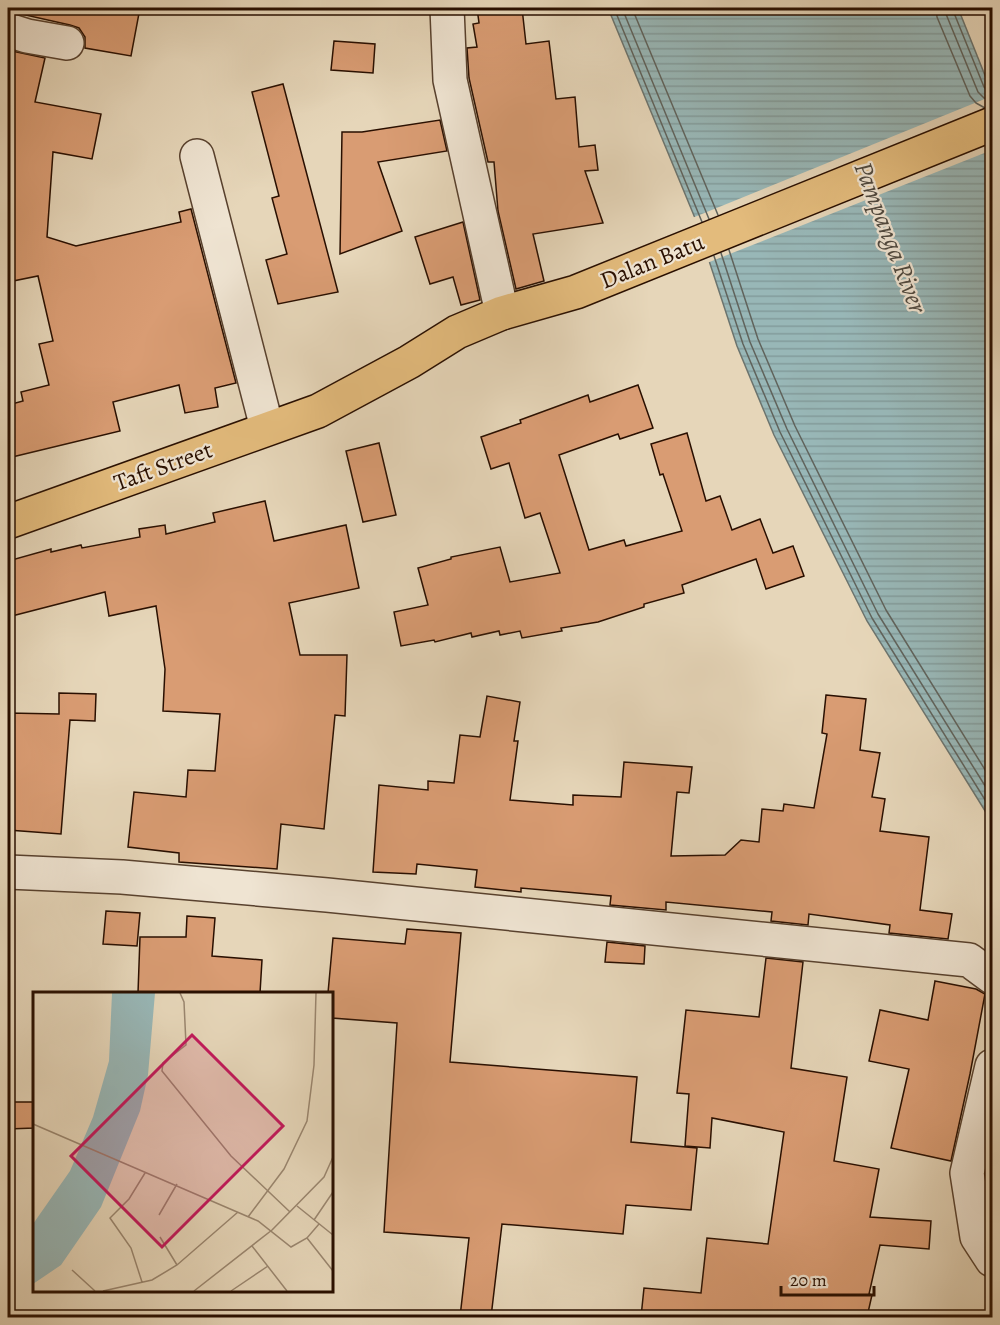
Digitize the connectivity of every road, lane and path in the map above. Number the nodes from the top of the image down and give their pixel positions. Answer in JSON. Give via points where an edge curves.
{"nodes":[{"id":1,"x":447,"y":8,"type":"edge"},
{"id":2,"x":8,"y":30,"type":"edge"},
{"id":3,"x":67,"y":43,"type":"dead end"},
{"id":4,"x":993,"y":124,"type":"edge"},
{"id":5,"x":197,"y":156,"type":"dead end"},
{"id":6,"x":502,"y":313,"type":"junction"},
{"id":7,"x":318,"y":411,"type":"joint"},
{"id":8,"x":267,"y":429,"type":"junction"},
{"id":9,"x":8,"y":522,"type":"edge"},
{"id":10,"x":8,"y":872,"type":"edge"},
{"id":11,"x":993,"y":976,"type":"edge"},
{"id":12,"x":993,"y":1066,"type":"edge"},
{"id":13,"x":993,"y":1260,"type":"edge"}],
"edges":[{"from":1,"to":6,"type":"street","via":[[450,80]]},
{"from":2,"to":3,"type":"street"},
{"from":4,"to":6,"type":"main road","name":"Dalan Batu","via":[[576,292]]},
{"from":5,"to":8,"type":"street"},
{"from":6,"to":7,"type":"main road","name":"Dalan Batu","via":[[457,332]]},
{"from":7,"to":8,"type":"main road","name":"Taft Street"},
{"from":8,"to":9,"type":"main road","name":"Taft Street"},
{"from":10,"to":11,"type":"street","via":[[122,877],[316,894],[969,960]]},
{"from":12,"to":13,"type":"street","via":[[967,1173],[977,1237]]}]}
